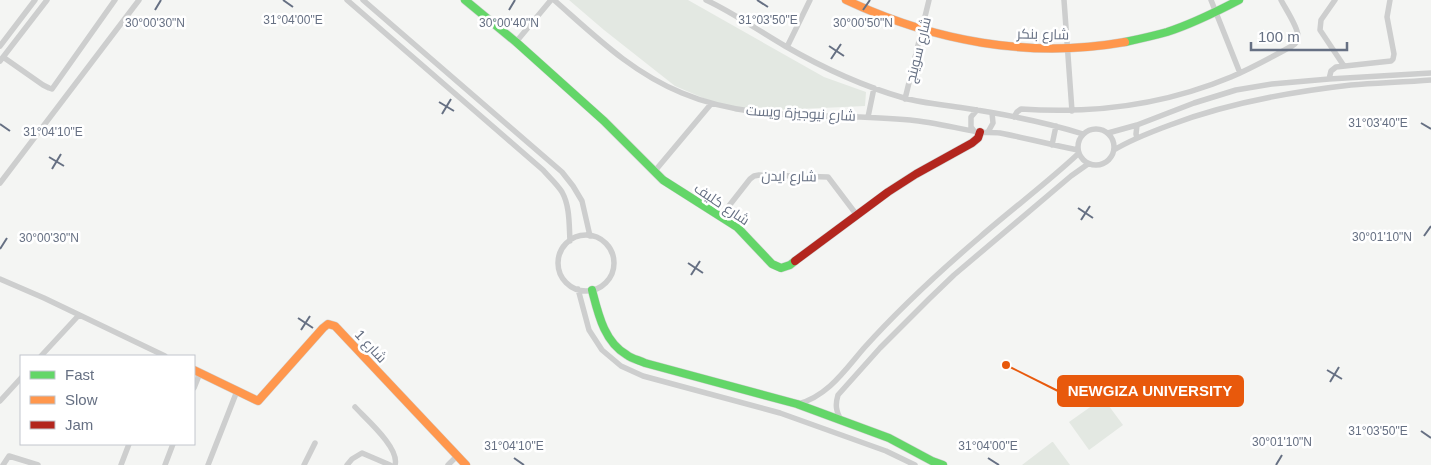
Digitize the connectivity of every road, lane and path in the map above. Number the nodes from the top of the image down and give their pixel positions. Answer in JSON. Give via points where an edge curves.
{"nodes":[{"id":1,"x":35,"y":0,"type":"edge"},
{"id":2,"x":115,"y":0,"type":"edge"},
{"id":3,"x":139,"y":0,"type":"edge"},
{"id":4,"x":347,"y":0,"type":"edge"},
{"id":5,"x":363,"y":0,"type":"edge"},
{"id":6,"x":465,"y":0,"type":"edge"},
{"id":7,"x":553,"y":0,"type":"edge"},
{"id":8,"x":706,"y":0,"type":"edge"},
{"id":9,"x":810,"y":0,"type":"edge"},
{"id":10,"x":846,"y":0,"type":"edge"},
{"id":11,"x":930,"y":0,"type":"edge"},
{"id":12,"x":1064,"y":0,"type":"edge"},
{"id":13,"x":1211,"y":0,"type":"edge"},
{"id":14,"x":1239,"y":0,"type":"edge"},
{"id":15,"x":1281,"y":0,"type":"edge"},
{"id":16,"x":1335,"y":0,"type":"edge"},
{"id":17,"x":1390,"y":0,"type":"edge"},
{"id":18,"x":46,"y":1,"type":"edge"},
{"id":19,"x":1216,"y":12,"type":"junction"},
{"id":20,"x":923,"y":30,"type":"junction"},
{"id":21,"x":516,"y":42,"type":"junction"},
{"id":22,"x":0,"y":46,"type":"edge"},
{"id":23,"x":787,"y":47,"type":"junction"},
{"id":24,"x":1068,"y":48,"type":"junction"},
{"id":25,"x":1,"y":59,"type":"edge"},
{"id":26,"x":1344,"y":66,"type":"junction"},
{"id":27,"x":1240,"y":72,"type":"junction"},
{"id":28,"x":1431,"y":73,"type":"edge"},
{"id":29,"x":1329,"y":79,"type":"junction"},
{"id":30,"x":1431,"y":80,"type":"edge"},
{"id":31,"x":874,"y":88,"type":"junction"},
{"id":32,"x":906,"y":99,"type":"junction"},
{"id":33,"x":711,"y":104,"type":"junction"},
{"id":34,"x":977,"y":110,"type":"junction"},
{"id":35,"x":1047,"y":111,"type":"junction"},
{"id":36,"x":1072,"y":111,"type":"junction"},
{"id":37,"x":992,"y":113,"type":"junction"},
{"id":38,"x":868,"y":117,"type":"junction"},
{"id":39,"x":1014,"y":118,"type":"junction"},
{"id":40,"x":1044,"y":124,"type":"junction"},
{"id":41,"x":1137,"y":124,"type":"junction"},
{"id":42,"x":1056,"y":126,"type":"junction"},
{"id":43,"x":977,"y":131,"type":"junction"},
{"id":44,"x":988,"y":132,"type":"junction"},
{"id":45,"x":1108,"y":133,"type":"junction"},
{"id":46,"x":1083,"y":134,"type":"junction"},
{"id":47,"x":1137,"y":138,"type":"junction"},
{"id":48,"x":1052,"y":145,"type":"junction"},
{"id":49,"x":1114,"y":150,"type":"junction"},
{"id":50,"x":1078,"y":152,"type":"junction"},
{"id":51,"x":1088,"y":164,"type":"junction"},
{"id":52,"x":654,"y":172,"type":"junction"},
{"id":53,"x":0,"y":183,"type":"edge"},
{"id":54,"x":856,"y":214,"type":"junction"},
{"id":55,"x":721,"y":216,"type":"junction"},
{"id":56,"x":590,"y":236,"type":"junction"},
{"id":57,"x":570,"y":240,"type":"junction"},
{"id":58,"x":0,"y":279,"type":"edge"},
{"id":59,"x":578,"y":289,"type":"junction"},
{"id":60,"x":592,"y":290,"type":"junction"},
{"id":61,"x":78,"y":315,"type":"junction"},
{"id":62,"x":42,"y":355,"type":"edge"},
{"id":63,"x":160,"y":355,"type":"edge"},
{"id":64,"x":197,"y":372,"type":"edge"},
{"id":65,"x":20,"y":379,"type":"edge"},
{"id":66,"x":728,"y":385,"type":"junction"},
{"id":67,"x":829,"y":387,"type":"junction"},
{"id":68,"x":237,"y":391,"type":"junction"},
{"id":69,"x":838,"y":395,"type":"junction"},
{"id":70,"x":726,"y":398,"type":"junction"},
{"id":71,"x":0,"y":401,"type":"edge"},
{"id":72,"x":797,"y":404,"type":"junction"},
{"id":73,"x":355,"y":407,"type":"dead end"},
{"id":74,"x":841,"y":420,"type":"junction"},
{"id":75,"x":315,"y":442,"type":"dead end"},
{"id":76,"x":129,"y":445,"type":"edge"},
{"id":77,"x":173,"y":445,"type":"edge"},
{"id":78,"x":457,"y":456,"type":"junction"},
{"id":79,"x":3,"y":465,"type":"edge"},
{"id":80,"x":38,"y":465,"type":"edge"},
{"id":81,"x":121,"y":465,"type":"edge"},
{"id":82,"x":165,"y":465,"type":"edge"},
{"id":83,"x":208,"y":465,"type":"edge"},
{"id":84,"x":304,"y":465,"type":"edge"},
{"id":85,"x":347,"y":465,"type":"edge"},
{"id":86,"x":390,"y":465,"type":"edge"},
{"id":87,"x":395,"y":465,"type":"edge"},
{"id":88,"x":448,"y":465,"type":"edge"},
{"id":89,"x":466,"y":465,"type":"edge"},
{"id":90,"x":915,"y":465,"type":"edge"},
{"id":91,"x":943,"y":465,"type":"edge"}],
"edges":[{"from":1,"to":22,"type":"street"},
{"from":2,"to":25,"type":"street","via":[[52,89]]},
{"from":3,"to":53,"type":"street"},
{"from":4,"to":57,"type":"street","via":[[554,182],[567,206]]},
{"from":5,"to":56,"type":"street","via":[[562,172],[582,201]]},
{"from":6,"to":21,"type":"street","name":"شارع كليف"},
{"from":7,"to":21,"type":"street"},
{"from":7,"to":33,"type":"street","name":"شارع نيوجيزة ويست","via":[[632,66],[663,85]]},
{"from":8,"to":23,"type":"street"},
{"from":9,"to":23,"type":"street"},
{"from":10,"to":20,"type":"street","name":"شارع بنكر"},
{"from":11,"to":20,"type":"street","name":"شارع سوينج"},
{"from":12,"to":24,"type":"street"},
{"from":13,"to":19,"type":"street"},
{"from":14,"to":19,"type":"street","name":"شارع بنكر"},
{"from":15,"to":27,"type":"street","via":[[1298,34],[1297,41]]},
{"from":16,"to":26,"type":"street","via":[[1321,20],[1320,27]]},
{"from":17,"to":26,"type":"street","via":[[1387,16],[1394,59]]},
{"from":18,"to":25,"type":"street"},
{"from":19,"to":24,"type":"street","name":"شارع بنكر","via":[[1142,38]]},
{"from":19,"to":27,"type":"street"},
{"from":20,"to":24,"type":"street","name":"شارع بنكر","via":[[991,44]]},
{"from":20,"to":32,"type":"street","name":"شارع سوينج"},
{"from":21,"to":52,"type":"street","name":"شارع كليف","via":[[604,121]]},
{"from":23,"to":31,"type":"street","via":[[833,72]]},
{"from":24,"to":36,"type":"street"},
{"from":26,"to":29,"type":"street","via":[[1333,68]]},
{"from":27,"to":36,"type":"street","via":[[1207,86],[1157,100]]},
{"from":28,"to":29,"type":"street"},
{"from":29,"to":41,"type":"street","via":[[1236,90]]},
{"from":30,"to":47,"type":"street","via":[[1353,85],[1275,96],[1186,120]]},
{"from":31,"to":32,"type":"street"},
{"from":31,"to":38,"type":"street"},
{"from":32,"to":34,"type":"street"},
{"from":33,"to":38,"type":"street","name":"شارع نيوجيزة ويست","via":[[769,114]]},
{"from":33,"to":52,"type":"street"},
{"from":34,"to":37,"type":"street"},
{"from":34,"to":43,"type":"street","via":[[970,122]]},
{"from":35,"to":36,"type":"street"},
{"from":35,"to":39,"type":"street","via":[[1021,109]]},
{"from":35,"to":40,"type":"street"},
{"from":37,"to":39,"type":"street"},
{"from":37,"to":44,"type":"street","via":[[993,123]]},
{"from":38,"to":43,"type":"street","name":"شارع نيوجيزة ويست","via":[[912,120]]},
{"from":39,"to":40,"type":"street"},
{"from":40,"to":42,"type":"street"},
{"from":41,"to":45,"type":"street"},
{"from":41,"to":47,"type":"street"},
{"from":42,"to":46,"type":"street"},
{"from":42,"to":48,"type":"street"},
{"from":43,"to":44,"type":"street","name":"شارع نيوجيزة ويست"},
{"from":43,"to":54,"type":"street","name":"شارع كليف","via":[[978,138],[972,143],[916,174]]},
{"from":44,"to":48,"type":"street","name":"شارع نيوجيزة ويست"},
{"from":45,"to":46,"type":"street","via":[[1096,129]]},
{"from":45,"to":49,"type":"street"},
{"from":46,"to":50,"type":"street"},
{"from":47,"to":49,"type":"street"},
{"from":48,"to":50,"type":"street","name":"شارع نيوجيزة ويست"},
{"from":49,"to":51,"type":"street","via":[[1105,163],[1097,166]]},
{"from":50,"to":51,"type":"street"},
{"from":50,"to":67,"type":"street","via":[[923,288]]},
{"from":51,"to":69,"type":"street","via":[[942,287]]},
{"from":52,"to":55,"type":"street","name":"شارع كليف"},
{"from":54,"to":55,"type":"street","name":"شارع ايدن","via":[[828,177],[759,175],[750,179]]},
{"from":54,"to":55,"type":"street","name":"شارع كليف","via":[[790,266],[781,268],[772,264],[748,237]]},
{"from":56,"to":57,"type":"street"},
{"from":56,"to":60,"type":"street","via":[[606,243],[614,259],[611,277]]},
{"from":57,"to":59,"type":"street","via":[[561,253],[559,269],[567,283]]},
{"from":58,"to":61,"type":"street"},
{"from":59,"to":60,"type":"street"},
{"from":59,"to":70,"type":"street","via":[[589,330],[602,350],[620,366],[643,376]]},
{"from":60,"to":66,"type":"street","via":[[602,328],[626,355]]},
{"from":61,"to":62,"type":"street"},
{"from":61,"to":63,"type":"street"},
{"from":64,"to":68,"type":"street"},
{"from":65,"to":71,"type":"street"},
{"from":66,"to":70,"type":"street"},
{"from":66,"to":72,"type":"street"},
{"from":67,"to":69,"type":"street"},
{"from":67,"to":72,"type":"street","via":[[814,398]]},
{"from":68,"to":78,"type":"street","name":"شارع 1","via":[[258,401],[328,324],[335,326]]},
{"from":68,"to":83,"type":"street"},
{"from":69,"to":74,"type":"street","via":[[836,408]]},
{"from":70,"to":90,"type":"street","via":[[869,445]]},
{"from":72,"to":74,"type":"street"},
{"from":73,"to":87,"type":"street","via":[[386,440],[397,460]]},
{"from":74,"to":91,"type":"street","via":[[889,438]]},
{"from":75,"to":84,"type":"street"},
{"from":76,"to":81,"type":"street"},
{"from":77,"to":82,"type":"street"},
{"from":78,"to":88,"type":"street"},
{"from":78,"to":89,"type":"street","name":"شارع 1"},
{"from":79,"to":80,"type":"street","via":[[11,456]]},
{"from":85,"to":86,"type":"street","via":[[362,453]]}]}
